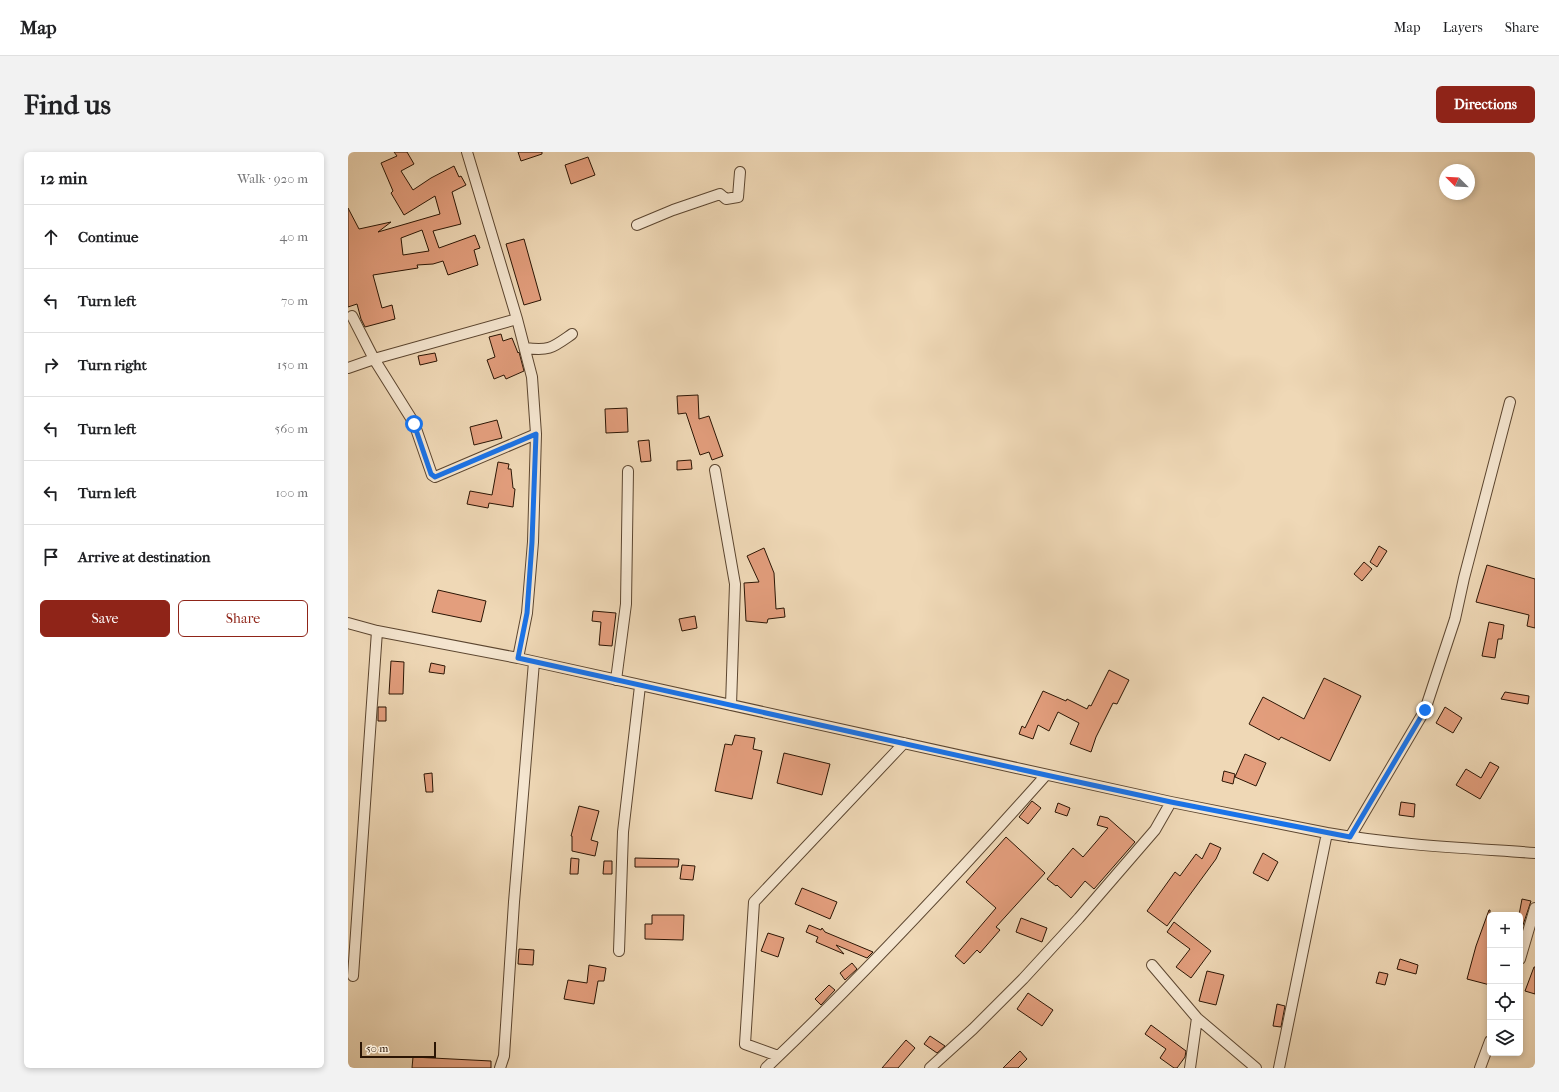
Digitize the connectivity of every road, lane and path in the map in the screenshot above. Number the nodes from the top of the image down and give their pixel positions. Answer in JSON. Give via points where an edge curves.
{"nodes":[{"id":1,"x":467,"y":152,"type":"edge"},
{"id":2,"x":740,"y":172,"type":"dead end"},
{"id":3,"x":637,"y":225,"type":"dead end"},
{"id":4,"x":352,"y":316,"type":"dead end"},
{"id":5,"x":517,"y":319,"type":"junction"},
{"id":6,"x":572,"y":334,"type":"dead end"},
{"id":7,"x":525,"y":348,"type":"junction"},
{"id":8,"x":374,"y":359,"type":"junction"},
{"id":9,"x":348,"y":368,"type":"edge"},
{"id":10,"x":1510,"y":402,"type":"dead end"},
{"id":11,"x":536,"y":434,"type":"junction"},
{"id":12,"x":715,"y":470,"type":"dead end"},
{"id":13,"x":628,"y":471,"type":"dead end"},
{"id":14,"x":348,"y":623,"type":"edge"},
{"id":15,"x":377,"y":631,"type":"junction"},
{"id":16,"x":518,"y":658,"type":"junction"},
{"id":17,"x":534,"y":662,"type":"junction"},
{"id":18,"x":616,"y":680,"type":"junction"},
{"id":19,"x":640,"y":686,"type":"junction"},
{"id":20,"x":731,"y":705,"type":"junction"},
{"id":21,"x":904,"y":743,"type":"junction"},
{"id":22,"x":1046,"y":775,"type":"junction"},
{"id":23,"x":1171,"y":802,"type":"junction"},
{"id":24,"x":1327,"y":833,"type":"junction"},
{"id":25,"x":1350,"y":837,"type":"junction"},
{"id":26,"x":1535,"y":853,"type":"edge"},
{"id":27,"x":1535,"y":908,"type":"edge"},
{"id":28,"x":1523,"y":948,"type":"edge"},
{"id":29,"x":619,"y":951,"type":"dead end"},
{"id":30,"x":1152,"y":965,"type":"dead end"},
{"id":31,"x":353,"y":976,"type":"dead end"},
{"id":32,"x":1198,"y":1018,"type":"junction"},
{"id":33,"x":1487,"y":1048,"type":"edge"},
{"id":34,"x":778,"y":1056,"type":"junction"},
{"id":35,"x":500,"y":1068,"type":"edge"},
{"id":36,"x":766,"y":1068,"type":"edge"},
{"id":37,"x":930,"y":1068,"type":"edge"},
{"id":38,"x":1190,"y":1068,"type":"edge"},
{"id":39,"x":1256,"y":1068,"type":"edge"},
{"id":40,"x":1279,"y":1068,"type":"edge"},
{"id":41,"x":1480,"y":1068,"type":"edge"}],
"edges":[{"from":1,"to":5,"type":"street"},
{"from":2,"to":3,"type":"street","via":[[738,197],[726,199],[720,194]]},
{"from":4,"to":8,"type":"street"},
{"from":5,"to":7,"type":"street"},
{"from":5,"to":8,"type":"street"},
{"from":6,"to":7,"type":"street","via":[[550,348]]},
{"from":7,"to":11,"type":"street","via":[[532,376]]},
{"from":8,"to":9,"type":"street"},
{"from":8,"to":11,"type":"street","via":[[414,424],[432,476],[445,474]]},
{"from":10,"to":25,"type":"street","via":[[1455,619],[1425,710]]},
{"from":11,"to":16,"type":"street","via":[[527,613]]},
{"from":12,"to":20,"type":"street","via":[[735,584]]},
{"from":13,"to":18,"type":"street","via":[[626,604]]},
{"from":14,"to":15,"type":"street"},
{"from":15,"to":16,"type":"street"},
{"from":15,"to":31,"type":"street"},
{"from":16,"to":17,"type":"street"},
{"from":17,"to":18,"type":"street"},
{"from":17,"to":35,"type":"street","via":[[504,1056]]},
{"from":18,"to":19,"type":"street"},
{"from":19,"to":20,"type":"street"},
{"from":19,"to":29,"type":"street","via":[[623,832]]},
{"from":20,"to":21,"type":"street"},
{"from":21,"to":22,"type":"street"},
{"from":21,"to":34,"type":"street","via":[[754,902],[745,1044]]},
{"from":22,"to":23,"type":"street"},
{"from":22,"to":34,"type":"street","via":[[963,867]]},
{"from":23,"to":24,"type":"street"},
{"from":23,"to":37,"type":"street","via":[[1155,830],[1079,918],[979,1023]]},
{"from":24,"to":25,"type":"street"},
{"from":24,"to":40,"type":"street"},
{"from":25,"to":26,"type":"street"},
{"from":27,"to":28,"type":"street"},
{"from":30,"to":32,"type":"street"},
{"from":32,"to":38,"type":"street"},
{"from":32,"to":39,"type":"street"},
{"from":33,"to":41,"type":"street"},
{"from":34,"to":36,"type":"street"}]}
